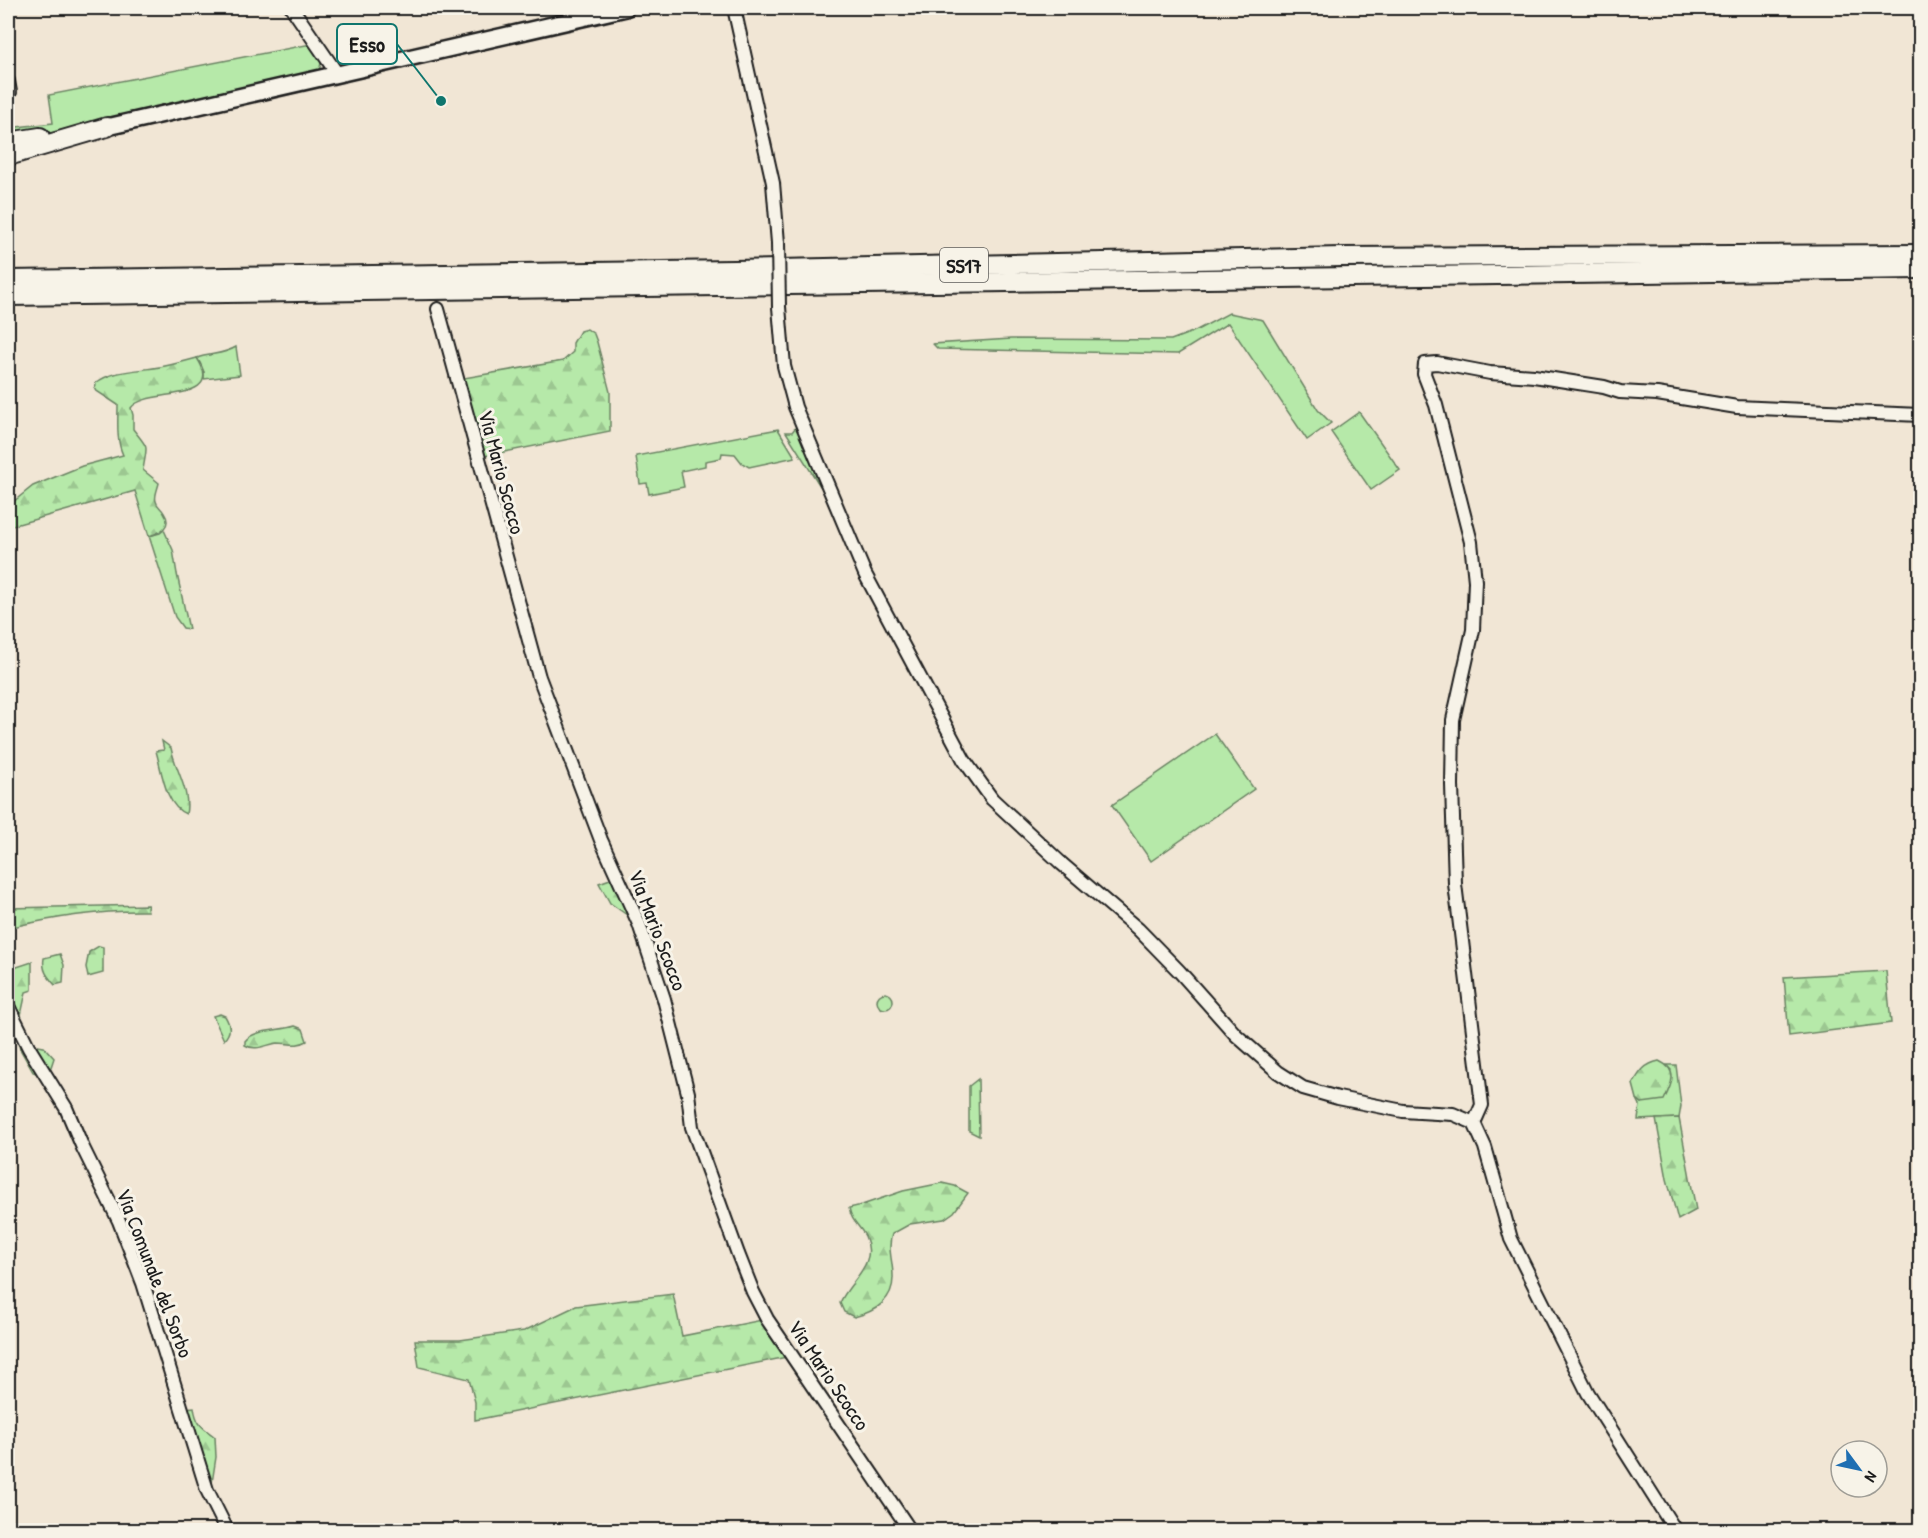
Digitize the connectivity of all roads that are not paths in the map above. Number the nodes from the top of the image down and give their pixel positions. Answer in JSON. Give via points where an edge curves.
{"nodes":[{"id":1,"x":292,"y":8,"type":"edge"},
{"id":2,"x":626,"y":8,"type":"edge"},
{"id":3,"x":734,"y":8,"type":"edge"},
{"id":4,"x":338,"y":75,"type":"junction"},
{"id":5,"x":107,"y":127,"type":"junction"},
{"id":6,"x":8,"y":142,"type":"edge"},
{"id":7,"x":8,"y":156,"type":"edge"},
{"id":8,"x":1920,"y":254,"type":"edge"},
{"id":9,"x":1920,"y":269,"type":"edge"},
{"id":10,"x":8,"y":280,"type":"edge"},
{"id":11,"x":8,"y":296,"type":"edge"},
{"id":12,"x":438,"y":309,"type":"dead end"},
{"id":13,"x":1920,"y":415,"type":"edge"},
{"id":14,"x":8,"y":1006,"type":"edge"},
{"id":15,"x":1474,"y":1123,"type":"junction"},
{"id":16,"x":226,"y":1530,"type":"edge"},
{"id":17,"x":910,"y":1530,"type":"edge"},
{"id":18,"x":1675,"y":1530,"type":"edge"}],
"edges":[{"from":1,"to":4,"type":"street"},
{"from":2,"to":4,"type":"main road"},
{"from":3,"to":15,"type":"street","bridge":true,"via":[[773,183],[784,366],[795,407],[865,574],[964,760],[992,799],[1138,929],[1236,1035],[1278,1072],[1303,1088],[1338,1098],[1403,1111],[1453,1114]]},
{"from":4,"to":5,"type":"main road"},
{"from":5,"to":6,"type":"highway"},
{"from":5,"to":7,"type":"highway"},
{"from":8,"to":10,"type":"highway","number":"SS17","via":[[1329,257]]},
{"from":9,"to":11,"type":"highway","number":"SS17"},
{"from":12,"to":17,"type":"street","name":"Via Mario Scocco","via":[[539,677],[601,840],[639,924],[664,999],[688,1093],[692,1127],[738,1254],[767,1319]]},
{"from":13,"to":15,"type":"street","via":[[1737,407],[1425,364],[1424,374],[1437,405],[1471,542],[1475,581],[1473,630],[1453,720],[1452,785],[1455,884],[1482,1105]]},
{"from":14,"to":16,"type":"street","name":"Via Comunale del Sorbo","via":[[66,1108],[119,1221],[150,1304],[207,1490]]},
{"from":15,"to":18,"type":"street","via":[[1485,1147],[1510,1239],[1588,1393]]}]}
